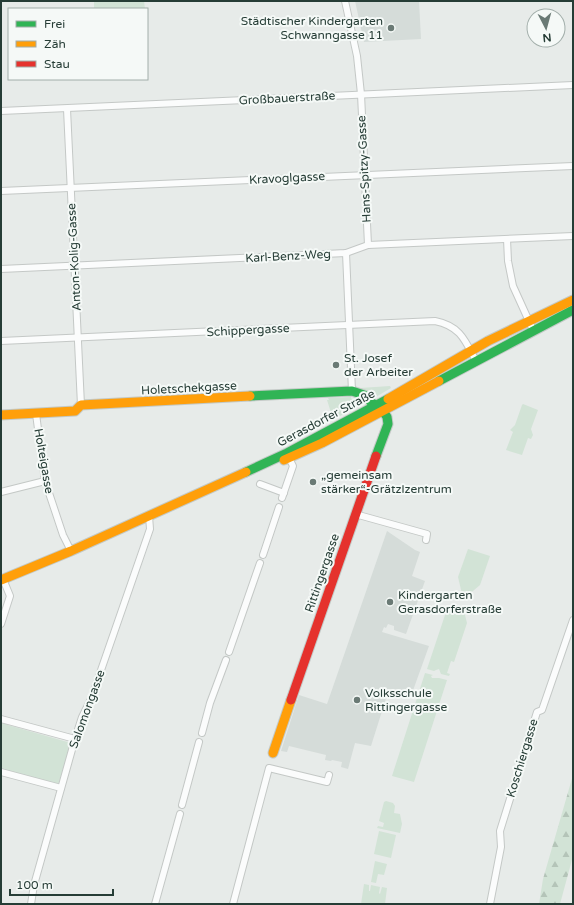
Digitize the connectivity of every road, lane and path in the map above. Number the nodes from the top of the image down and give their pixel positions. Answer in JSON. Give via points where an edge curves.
{"nodes":[{"id":1,"x":345,"y":1,"type":"edge"},
{"id":2,"x":573,"y":85,"type":"edge"},
{"id":3,"x":361,"y":94,"type":"junction"},
{"id":4,"x":67,"y":108,"type":"junction"},
{"id":5,"x":1,"y":112,"type":"edge"},
{"id":6,"x":573,"y":166,"type":"edge"},
{"id":7,"x":365,"y":175,"type":"junction"},
{"id":8,"x":70,"y":188,"type":"junction"},
{"id":9,"x":1,"y":191,"type":"edge"},
{"id":10,"x":573,"y":236,"type":"edge"},
{"id":11,"x":507,"y":239,"type":"junction"},
{"id":12,"x":368,"y":245,"type":"junction"},
{"id":13,"x":346,"y":253,"type":"junction"},
{"id":14,"x":74,"y":266,"type":"junction"},
{"id":15,"x":1,"y":269,"type":"edge"},
{"id":16,"x":573,"y":300,"type":"edge"},
{"id":17,"x":573,"y":310,"type":"edge"},
{"id":18,"x":528,"y":321,"type":"junction"},
{"id":19,"x":349,"y":325,"type":"junction"},
{"id":20,"x":533,"y":330,"type":"junction"},
{"id":21,"x":78,"y":338,"type":"junction"},
{"id":22,"x":1,"y":341,"type":"edge"},
{"id":23,"x":471,"y":352,"type":"junction"},
{"id":24,"x":476,"y":361,"type":"junction"},
{"id":25,"x":352,"y":391,"type":"junction"},
{"id":26,"x":81,"y":405,"type":"junction"},
{"id":27,"x":379,"y":408,"type":"junction"},
{"id":28,"x":36,"y":414,"type":"junction"},
{"id":29,"x":1,"y":416,"type":"edge"},
{"id":30,"x":288,"y":455,"type":"junction"},
{"id":31,"x":44,"y":481,"type":"junction"},
{"id":32,"x":260,"y":484,"type":"dead end"},
{"id":33,"x":1,"y":492,"type":"edge"},
{"id":34,"x":279,"y":507,"type":"dead end"},
{"id":35,"x":355,"y":514,"type":"junction"},
{"id":36,"x":149,"y":516,"type":"junction"},
{"id":37,"x":426,"y":540,"type":"dead end"},
{"id":38,"x":71,"y":551,"type":"junction"},
{"id":39,"x":263,"y":554,"type":"dead end"},
{"id":40,"x":260,"y":563,"type":"dead end"},
{"id":41,"x":2,"y":580,"type":"edge"},
{"id":42,"x":573,"y":620,"type":"edge"},
{"id":43,"x":1,"y":624,"type":"edge"},
{"id":44,"x":229,"y":652,"type":"dead end"},
{"id":45,"x":226,"y":660,"type":"dead end"},
{"id":46,"x":1,"y":719,"type":"edge"},
{"id":47,"x":202,"y":733,"type":"dead end"},
{"id":48,"x":75,"y":739,"type":"junction"},
{"id":49,"x":199,"y":742,"type":"dead end"},
{"id":50,"x":273,"y":753,"type":"dead end"},
{"id":51,"x":1,"y":772,"type":"edge"},
{"id":52,"x":329,"y":775,"type":"dead end"},
{"id":53,"x":61,"y":788,"type":"junction"},
{"id":54,"x":182,"y":805,"type":"dead end"},
{"id":55,"x":180,"y":814,"type":"dead end"},
{"id":56,"x":31,"y":904,"type":"edge"},
{"id":57,"x":155,"y":904,"type":"edge"},
{"id":58,"x":232,"y":904,"type":"edge"},
{"id":59,"x":490,"y":904,"type":"edge"}],
"edges":[{"from":1,"to":3,"type":"street","name":"Hans-Spitzy-Gasse","via":[[357,56]]},
{"from":2,"to":3,"type":"street","name":"Großbauerstraße"},
{"from":3,"to":4,"type":"street","name":"Großbauerstraße"},
{"from":3,"to":7,"type":"street","name":"Hans-Spitzy-Gasse"},
{"from":4,"to":5,"type":"street","name":"Großbauerstraße"},
{"from":4,"to":8,"type":"street","name":"Anton-Kolig-Gasse"},
{"from":6,"to":7,"type":"street","name":"Kravoglgasse"},
{"from":7,"to":8,"type":"street","name":"Kravoglgasse"},
{"from":7,"to":12,"type":"street","name":"Hans-Spitzy-Gasse"},
{"from":8,"to":9,"type":"street","name":"Kravoglgasse"},
{"from":8,"to":14,"type":"street","name":"Anton-Kolig-Gasse"},
{"from":10,"to":11,"type":"street","name":"Karl-Benz-Weg"},
{"from":11,"to":12,"type":"street","name":"Karl-Benz-Weg"},
{"from":11,"to":18,"type":"street","via":[[510,274]]},
{"from":12,"to":13,"type":"street","name":"Karl-Benz-Weg"},
{"from":13,"to":14,"type":"street","name":"Karl-Benz-Weg"},
{"from":13,"to":19,"type":"street"},
{"from":14,"to":15,"type":"street","name":"Karl-Benz-Weg"},
{"from":14,"to":21,"type":"street","name":"Anton-Kolig-Gasse"},
{"from":16,"to":18,"type":"main road","name":"Gerasdorfer Straße"},
{"from":17,"to":20,"type":"main road","name":"Gerasdorfer Straße"},
{"from":18,"to":20,"type":"street"},
{"from":18,"to":23,"type":"main road","name":"Gerasdorfer Straße"},
{"from":19,"to":21,"type":"street","name":"Schippergasse"},
{"from":19,"to":23,"type":"street","name":"Schippergasse","via":[[439,322],[452,326],[459,332]]},
{"from":19,"to":25,"type":"street"},
{"from":20,"to":24,"type":"main road","name":"Gerasdorfer Straße"},
{"from":21,"to":22,"type":"street","name":"Schippergasse"},
{"from":21,"to":26,"type":"street","name":"Anton-Kolig-Gasse"},
{"from":23,"to":24,"type":"street","name":"Schippergasse"},
{"from":23,"to":27,"type":"main road","name":"Gerasdorfer Straße"},
{"from":24,"to":27,"type":"main road","name":"Gerasdorfer Straße"},
{"from":25,"to":26,"type":"main road","name":"Holetschekgasse"},
{"from":25,"to":27,"type":"main road","name":"Holetschekgasse","via":[[366,394]]},
{"from":26,"to":28,"type":"main road","name":"Holetschekgasse","via":[[75,412]]},
{"from":27,"to":30,"type":"main road","name":"Gerasdorfer Straße","via":[[343,422]]},
{"from":27,"to":35,"type":"main road","name":"Rittingergasse","via":[[388,417],[388,424]]},
{"from":28,"to":29,"type":"main road","name":"Holetschekgasse"},
{"from":28,"to":31,"type":"street","name":"Holteigasse"},
{"from":30,"to":32,"type":"street","via":[[293,466],[283,496]]},
{"from":30,"to":36,"type":"main road","name":"Gerasdorfer Straße"},
{"from":31,"to":33,"type":"street"},
{"from":31,"to":38,"type":"street","name":"Holteigasse"},
{"from":34,"to":39,"type":"street"},
{"from":35,"to":37,"type":"street","via":[[427,534]]},
{"from":35,"to":50,"type":"main road","name":"Rittingergasse"},
{"from":36,"to":38,"type":"main road","name":"Gerasdorfer Straße"},
{"from":36,"to":48,"type":"street","name":"Salomongasse","via":[[150,529]]},
{"from":38,"to":41,"type":"main road","name":"Gerasdorfer Straße"},
{"from":40,"to":44,"type":"street"},
{"from":41,"to":43,"type":"street","via":[[10,596]]},
{"from":42,"to":59,"type":"street","name":"Koschiergasse","via":[[542,710],[537,712],[500,831],[501,847]]},
{"from":45,"to":47,"type":"street"},
{"from":46,"to":48,"type":"street"},
{"from":48,"to":53,"type":"street","name":"Salomongasse"},
{"from":49,"to":54,"type":"street"},
{"from":51,"to":53,"type":"street"},
{"from":52,"to":58,"type":"street","via":[[327,782],[269,768]]},
{"from":53,"to":56,"type":"street","name":"Salomongasse"},
{"from":55,"to":57,"type":"street"}]}
